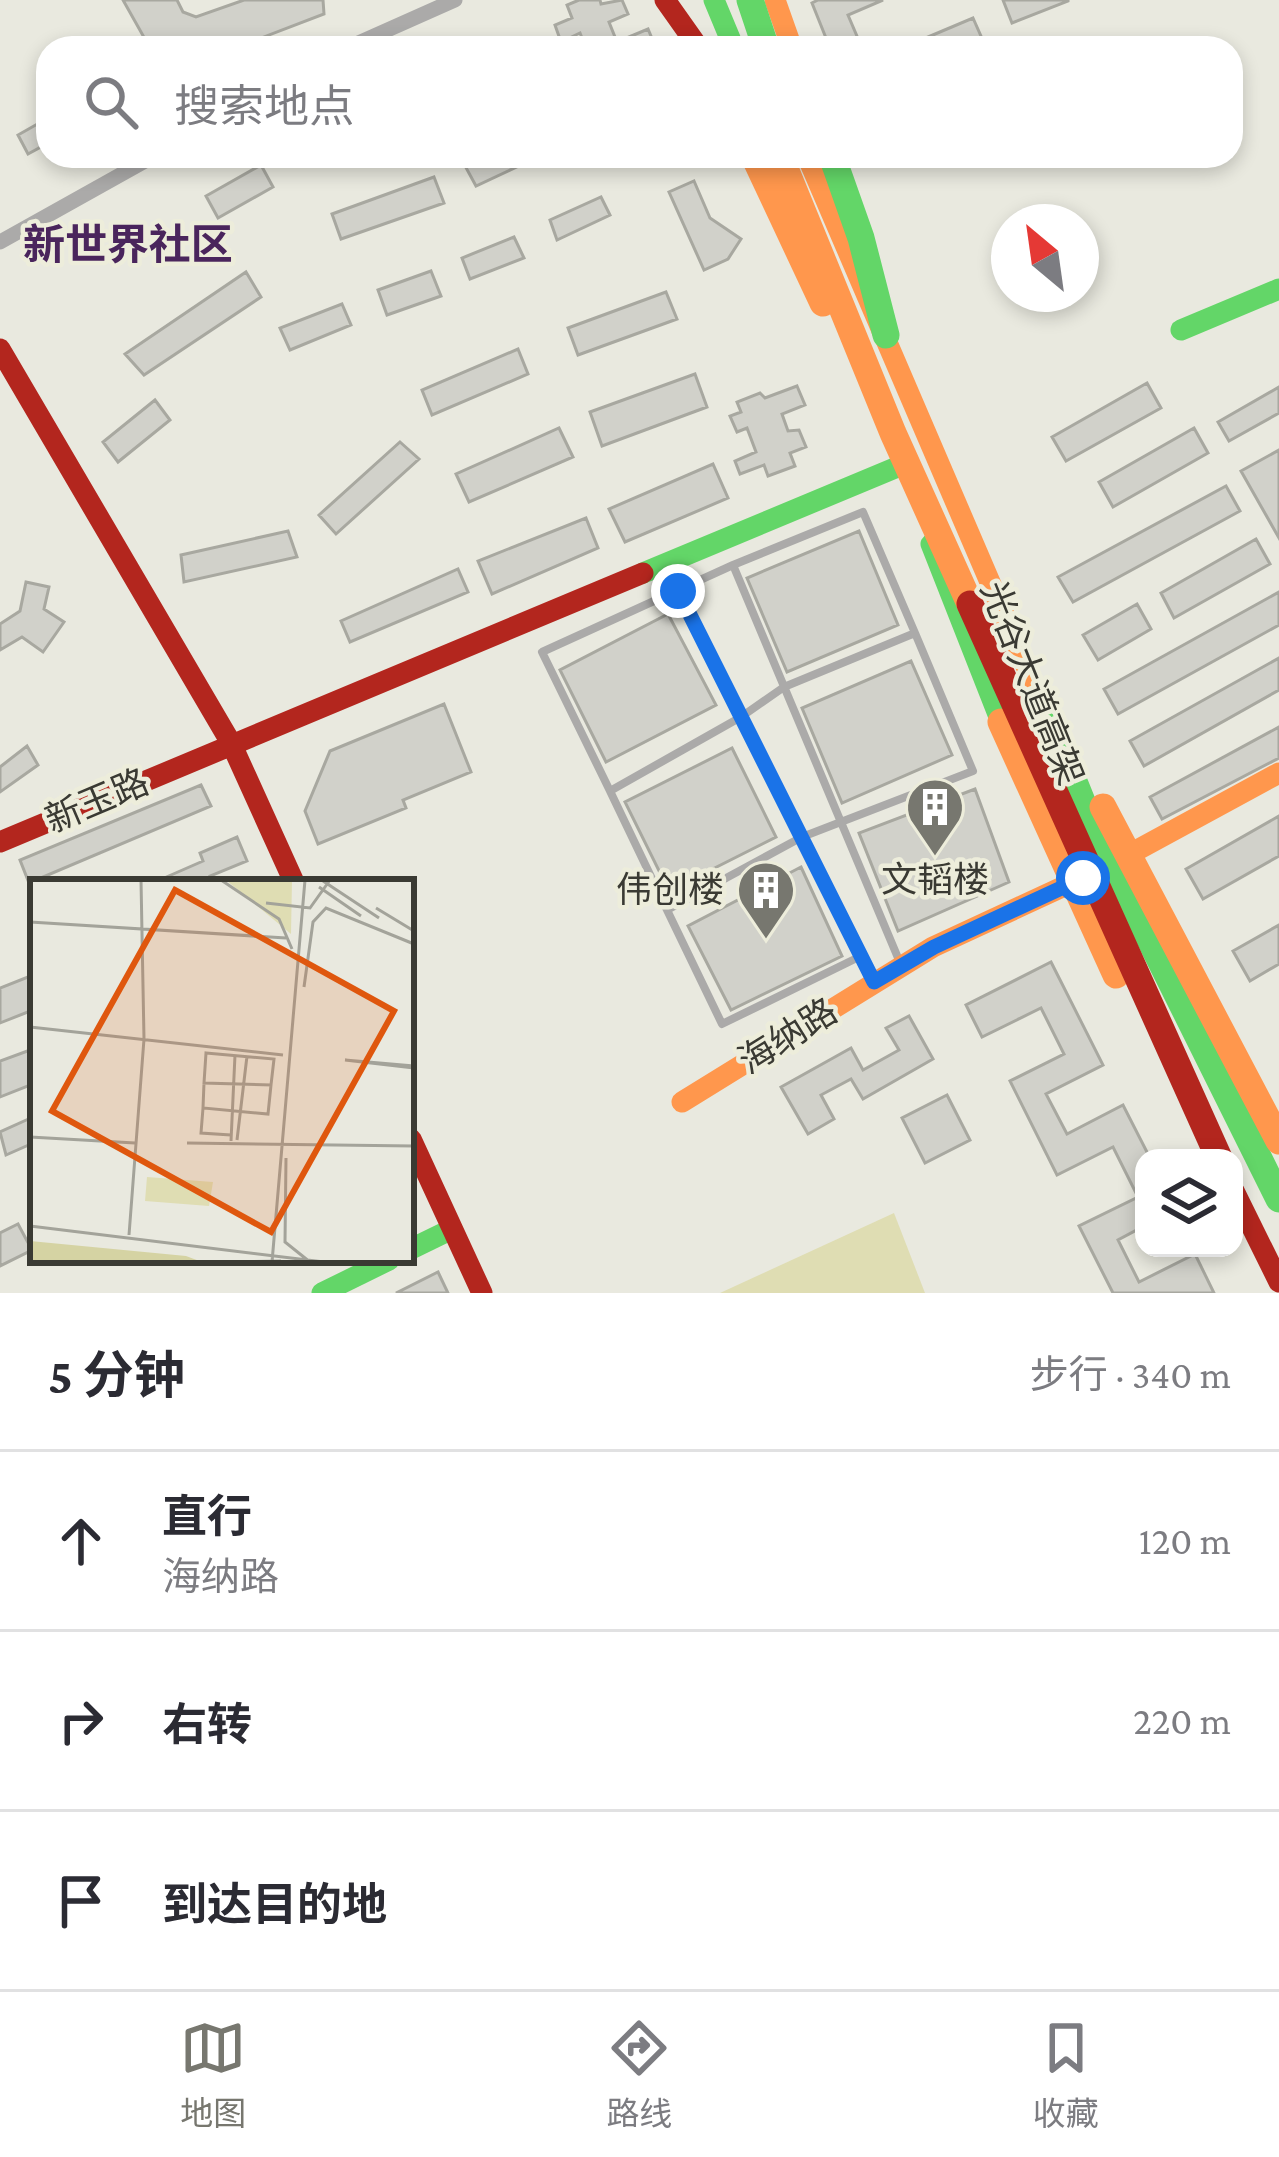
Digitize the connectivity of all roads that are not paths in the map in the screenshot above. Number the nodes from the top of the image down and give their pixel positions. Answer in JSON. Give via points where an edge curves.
{"nodes":[{"id":1,"x":455,"y":0,"type":"edge"},
{"id":2,"x":665,"y":0,"type":"edge"},
{"id":3,"x":688,"y":0,"type":"edge"},
{"id":4,"x":714,"y":0,"type":"edge"},
{"id":5,"x":741,"y":0,"type":"edge"},
{"id":6,"x":750,"y":0,"type":"edge"},
{"id":7,"x":775,"y":0,"type":"edge"},
{"id":8,"x":371,"y":36,"type":"edge"},
{"id":9,"x":690,"y":36,"type":"edge"},
{"id":10,"x":707,"y":36,"type":"edge"},
{"id":11,"x":729,"y":36,"type":"edge"},
{"id":12,"x":758,"y":36,"type":"edge"},
{"id":13,"x":760,"y":36,"type":"edge"},
{"id":14,"x":788,"y":36,"type":"edge"},
{"id":15,"x":133,"y":168,"type":"edge"},
{"id":16,"x":759,"y":168,"type":"edge"},
{"id":17,"x":770,"y":168,"type":"edge"},
{"id":18,"x":785,"y":168,"type":"edge"},
{"id":19,"x":812,"y":168,"type":"edge"},
{"id":20,"x":836,"y":168,"type":"edge"},
{"id":21,"x":0,"y":242,"type":"edge"},
{"id":22,"x":1279,"y":289,"type":"edge"},
{"id":23,"x":1279,"y":303,"type":"edge"},
{"id":24,"x":886,"y":335,"type":"junction"},
{"id":25,"x":0,"y":349,"type":"edge"},
{"id":26,"x":893,"y":434,"type":"junction"},
{"id":27,"x":895,"y":468,"type":"dead end"},
{"id":28,"x":925,"y":529,"type":"dead end"},
{"id":29,"x":733,"y":565,"type":"junction"},
{"id":30,"x":678,"y":591,"type":"junction"},
{"id":31,"x":915,"y":633,"type":"junction"},
{"id":32,"x":784,"y":687,"type":"junction"},
{"id":33,"x":741,"y":717,"type":"junction"},
{"id":34,"x":1050,"y":722,"type":"junction"},
{"id":35,"x":231,"y":743,"type":"junction"},
{"id":36,"x":1279,"y":773,"type":"edge"},
{"id":37,"x":610,"y":791,"type":"junction"},
{"id":38,"x":841,"y":821,"type":"junction"},
{"id":39,"x":802,"y":837,"type":"junction"},
{"id":40,"x":0,"y":842,"type":"edge"},
{"id":41,"x":293,"y":879,"type":"edge"},
{"id":42,"x":668,"y":910,"type":"junction"},
{"id":43,"x":861,"y":956,"type":"junction"},
{"id":44,"x":902,"y":966,"type":"junction"},
{"id":45,"x":874,"y":982,"type":"junction"},
{"id":46,"x":682,"y":1102,"type":"dead end"},
{"id":47,"x":1279,"y":1141,"type":"edge"},
{"id":48,"x":414,"y":1146,"type":"edge"},
{"id":49,"x":1211,"y":1149,"type":"edge"},
{"id":50,"x":1212,"y":1149,"type":"edge"},
{"id":51,"x":1279,"y":1199,"type":"edge"},
{"id":52,"x":1243,"y":1213,"type":"edge"},
{"id":53,"x":452,"y":1229,"type":"junction"},
{"id":54,"x":414,"y":1248,"type":"edge"},
{"id":55,"x":383,"y":1263,"type":"edge"},
{"id":56,"x":1279,"y":1282,"type":"edge"},
{"id":57,"x":322,"y":1293,"type":"edge"},
{"id":58,"x":482,"y":1293,"type":"edge"}],
"edges":[{"from":1,"to":8,"type":"street"},
{"from":2,"to":9,"type":"main road"},
{"from":3,"to":10,"type":"main road"},
{"from":4,"to":11,"type":"main road"},
{"from":5,"to":12,"type":"main road","bridge":true},
{"from":6,"to":13,"type":"main road","bridge":true},
{"from":7,"to":14,"type":"main road"},
{"from":15,"to":21,"type":"street"},
{"from":16,"to":26,"type":"main road","bridge":true},
{"from":17,"to":26,"type":"main road","bridge":true},
{"from":18,"to":26,"type":"main road","name":"光谷大道高架","bridge":true},
{"from":19,"to":24,"type":"main road","name":"光谷大道高架","bridge":true},
{"from":20,"to":24,"type":"main road","bridge":true},
{"from":22,"to":23,"type":"main road","via":[[1183,336]]},
{"from":24,"to":34,"type":"main road","name":"光谷大道高架"},
{"from":25,"to":35,"type":"main road"},
{"from":26,"to":50,"type":"main road","name":"光谷大道高架","bridge":true},
{"from":27,"to":35,"type":"main road","name":"新玉路"},
{"from":28,"to":49,"type":"main road","bridge":true,"via":[[1100,943]]},
{"from":29,"to":30,"type":"lane"},
{"from":29,"to":31,"type":"lane","via":[[863,512]]},
{"from":29,"to":32,"type":"lane"},
{"from":30,"to":33,"type":"lane"},
{"from":30,"to":37,"type":"lane","via":[[542,652]]},
{"from":31,"to":32,"type":"lane"},
{"from":31,"to":38,"type":"lane","via":[[973,771]]},
{"from":32,"to":33,"type":"lane"},
{"from":32,"to":38,"type":"lane"},
{"from":33,"to":37,"type":"lane"},
{"from":33,"to":39,"type":"lane"},
{"from":34,"to":47,"type":"main road","bridge":true,"via":[[1102,803]]},
{"from":34,"to":51,"type":"main road","name":"光谷大道高架","bridge":true,"via":[[1084,809]]},
{"from":35,"to":40,"type":"main road","name":"新玉路"},
{"from":35,"to":41,"type":"main road"},
{"from":36,"to":44,"type":"main road","name":"海纳路"},
{"from":37,"to":42,"type":"lane"},
{"from":38,"to":39,"type":"lane"},
{"from":38,"to":44,"type":"lane"},
{"from":39,"to":42,"type":"lane"},
{"from":39,"to":43,"type":"lane"},
{"from":42,"to":43,"type":"lane","via":[[722,1024]]},
{"from":43,"to":45,"type":"lane"},
{"from":44,"to":45,"type":"main road","name":"海纳路"},
{"from":45,"to":46,"type":"main road","name":"海纳路"},
{"from":48,"to":53,"type":"main road"},
{"from":52,"to":56,"type":"main road"},
{"from":53,"to":54,"type":"main road"},
{"from":53,"to":58,"type":"main road"},
{"from":55,"to":57,"type":"main road"}]}
